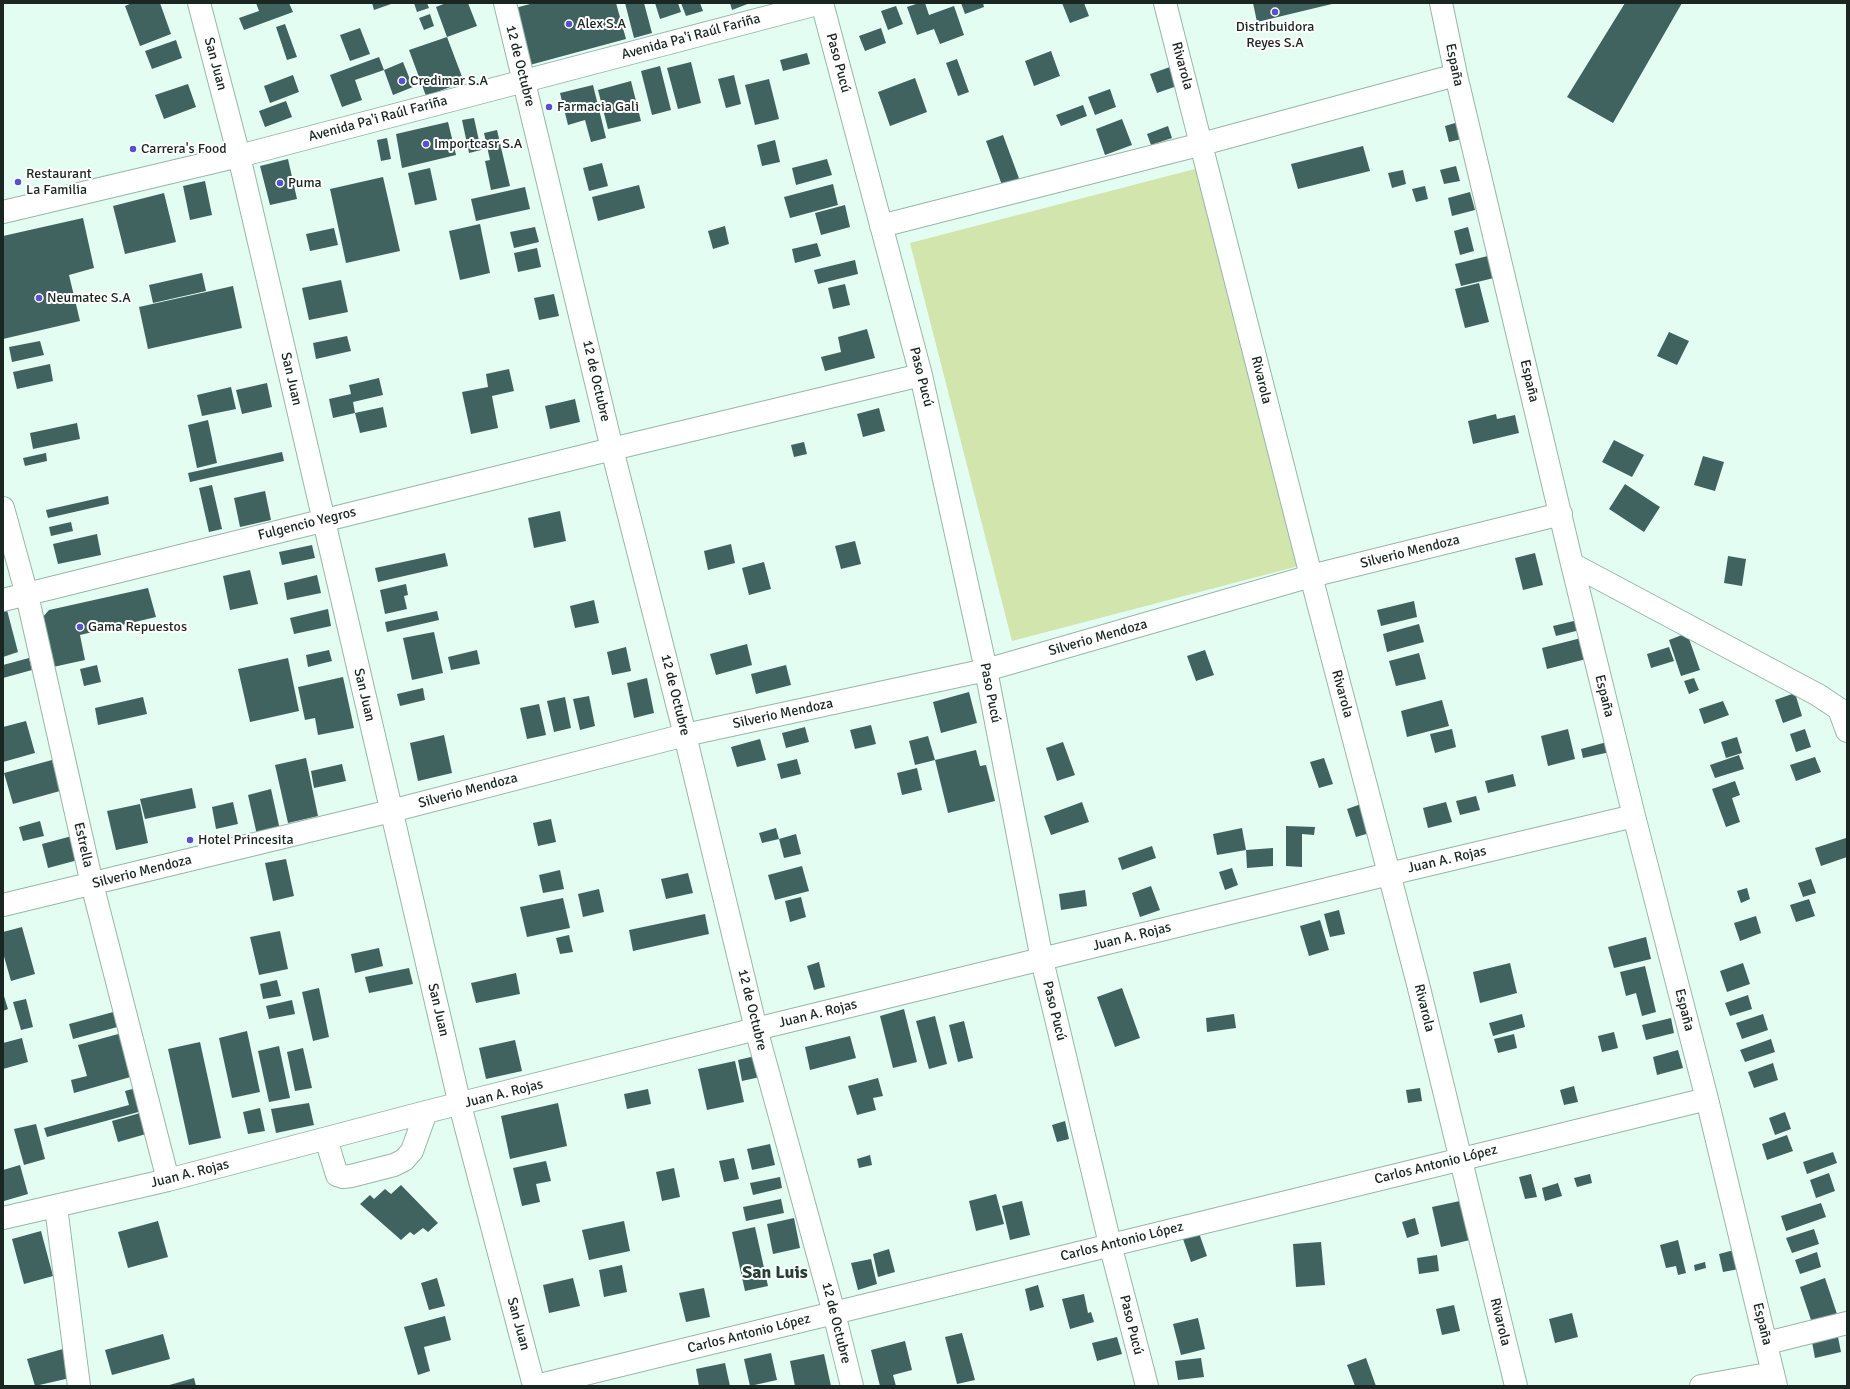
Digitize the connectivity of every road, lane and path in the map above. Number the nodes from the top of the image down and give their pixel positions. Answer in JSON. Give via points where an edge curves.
{"nodes":[{"id":1,"x":199,"y":3,"type":"edge"},
{"id":2,"x":505,"y":3,"type":"edge"},
{"id":3,"x":822,"y":3,"type":"edge"},
{"id":4,"x":1165,"y":3,"type":"edge"},
{"id":5,"x":1442,"y":3,"type":"edge"},
{"id":6,"x":1456,"y":75,"type":"junction"},
{"id":7,"x":524,"y":81,"type":"junction"},
{"id":8,"x":1202,"y":144,"type":"junction"},
{"id":9,"x":239,"y":156,"type":"junction"},
{"id":10,"x":3,"y":212,"type":"edge"},
{"id":11,"x":881,"y":226,"type":"junction"},
{"id":12,"x":921,"y":374,"type":"junction"},
{"id":13,"x":612,"y":449,"type":"junction"},
{"id":14,"x":3,"y":508,"type":"edge"},
{"id":15,"x":1561,"y":514,"type":"junction"},
{"id":16,"x":324,"y":520,"type":"junction"},
{"id":17,"x":1572,"y":564,"type":"junction"},
{"id":18,"x":1311,"y":576,"type":"junction"},
{"id":19,"x":27,"y":595,"type":"junction"},
{"id":20,"x":3,"y":600,"type":"edge"},
{"id":21,"x":986,"y":670,"type":"junction"},
{"id":22,"x":1847,"y":731,"type":"edge"},
{"id":23,"x":685,"y":735,"type":"junction"},
{"id":24,"x":391,"y":811,"type":"junction"},
{"id":25,"x":1634,"y":816,"type":"junction"},
{"id":26,"x":1390,"y":874,"type":"junction"},
{"id":27,"x":92,"y":884,"type":"junction"},
{"id":28,"x":3,"y":905,"type":"edge"},
{"id":29,"x":1042,"y":960,"type":"junction"},
{"id":30,"x":756,"y":1029,"type":"junction"},
{"id":31,"x":1707,"y":1099,"type":"junction"},
{"id":32,"x":460,"y":1105,"type":"junction"},
{"id":33,"x":426,"y":1112,"type":"junction"},
{"id":34,"x":326,"y":1139,"type":"junction"},
{"id":35,"x":1460,"y":1160,"type":"junction"},
{"id":36,"x":168,"y":1180,"type":"junction"},
{"id":37,"x":56,"y":1207,"type":"junction"},
{"id":38,"x":3,"y":1218,"type":"edge"},
{"id":39,"x":1110,"y":1244,"type":"junction"},
{"id":40,"x":834,"y":1313,"type":"junction"},
{"id":41,"x":1847,"y":1323,"type":"edge"},
{"id":42,"x":1767,"y":1343,"type":"junction"},
{"id":43,"x":1775,"y":1379,"type":"edge"},
{"id":44,"x":79,"y":1386,"type":"edge"},
{"id":45,"x":535,"y":1386,"type":"edge"},
{"id":46,"x":852,"y":1386,"type":"edge"},
{"id":47,"x":1147,"y":1386,"type":"edge"},
{"id":48,"x":1516,"y":1386,"type":"edge"},
{"id":49,"x":1701,"y":1386,"type":"edge"}],
"edges":[{"from":1,"to":9,"type":"main road","name":"San Juan"},
{"from":2,"to":7,"type":"main road","name":"12 de Octubre"},
{"from":3,"to":7,"type":"main road","name":"Avenida Pa'i Raúl Fariña"},
{"from":3,"to":11,"type":"main road","name":"Paso Pucú"},
{"from":4,"to":8,"type":"main road","name":"Rivarola"},
{"from":5,"to":6,"type":"main road","name":"España"},
{"from":6,"to":8,"type":"main road"},
{"from":6,"to":15,"type":"main road","name":"España"},
{"from":7,"to":9,"type":"main road","name":"Avenida Pa'i Raúl Fariña"},
{"from":7,"to":13,"type":"main road","name":"12 de Octubre"},
{"from":8,"to":11,"type":"main road"},
{"from":8,"to":18,"type":"main road","name":"Rivarola"},
{"from":9,"to":10,"type":"main road","name":"Avenida Pa'i Raúl Fariña"},
{"from":9,"to":16,"type":"main road","name":"San Juan"},
{"from":11,"to":12,"type":"main road","name":"Paso Pucú"},
{"from":12,"to":13,"type":"main road","name":"Fulgencio Yegros"},
{"from":12,"to":21,"type":"main road","name":"Paso Pucú"},
{"from":13,"to":16,"type":"main road","name":"Fulgencio Yegros"},
{"from":13,"to":23,"type":"main road","name":"12 de Octubre"},
{"from":14,"to":19,"type":"main road","name":"Estrella"},
{"from":15,"to":17,"type":"main road","name":"España"},
{"from":15,"to":18,"type":"main road","name":"Silverio Mendoza"},
{"from":16,"to":19,"type":"main road","name":"Fulgencio Yegros"},
{"from":16,"to":24,"type":"main road","name":"San Juan"},
{"from":17,"to":22,"type":"main road","via":[[1818,695],[1839,709]]},
{"from":17,"to":25,"type":"main road","name":"España"},
{"from":18,"to":21,"type":"main road","name":"Silverio Mendoza"},
{"from":18,"to":26,"type":"main road","name":"Rivarola"},
{"from":19,"to":20,"type":"main road","name":"Fulgencio Yegros"},
{"from":19,"to":27,"type":"main road","name":"Estrella"},
{"from":21,"to":23,"type":"main road","name":"Silverio Mendoza"},
{"from":21,"to":29,"type":"main road","name":"Paso Pucú"},
{"from":23,"to":24,"type":"main road","name":"Silverio Mendoza"},
{"from":23,"to":30,"type":"main road","name":"12 de Octubre"},
{"from":24,"to":27,"type":"main road","name":"Silverio Mendoza"},
{"from":24,"to":32,"type":"main road","name":"San Juan"},
{"from":25,"to":26,"type":"main road","name":"Juan A. Rojas"},
{"from":25,"to":31,"type":"main road","name":"España"},
{"from":26,"to":29,"type":"main road","name":"Juan A. Rojas"},
{"from":26,"to":35,"type":"main road","name":"Rivarola"},
{"from":27,"to":28,"type":"main road","name":"Silverio Mendoza"},
{"from":27,"to":36,"type":"main road","name":"Estrella"},
{"from":29,"to":30,"type":"main road","name":"Juan A. Rojas"},
{"from":29,"to":39,"type":"main road","name":"Paso Pucú"},
{"from":30,"to":32,"type":"main road","name":"Juan A. Rojas"},
{"from":30,"to":40,"type":"main road","name":"12 de Octubre"},
{"from":31,"to":35,"type":"main road","name":"Carlos Antonio López"},
{"from":31,"to":42,"type":"main road","name":"España"},
{"from":32,"to":33,"type":"main road","name":"Juan A. Rojas"},
{"from":32,"to":45,"type":"main road","name":"San Juan"},
{"from":33,"to":34,"type":"main road","name":"Juan A. Rojas"},
{"from":33,"to":34,"type":"main road","via":[[412,1151],[404,1160],[394,1165],[351,1176],[337,1175]]},
{"from":34,"to":36,"type":"main road","name":"Juan A. Rojas"},
{"from":35,"to":39,"type":"main road","name":"Carlos Antonio López"},
{"from":35,"to":48,"type":"main road","name":"Rivarola"},
{"from":36,"to":37,"type":"main road","name":"Juan A. Rojas"},
{"from":37,"to":38,"type":"main road","name":"Juan A. Rojas"},
{"from":37,"to":44,"type":"main road"},
{"from":39,"to":40,"type":"main road","name":"Carlos Antonio López"},
{"from":39,"to":47,"type":"main road","name":"Paso Pucú"},
{"from":40,"to":45,"type":"main road","name":"Carlos Antonio López"},
{"from":40,"to":46,"type":"main road","name":"12 de Octubre"},
{"from":41,"to":42,"type":"main road"},
{"from":42,"to":43,"type":"main road","name":"España"},
{"from":43,"to":49,"type":"main road"}]}
